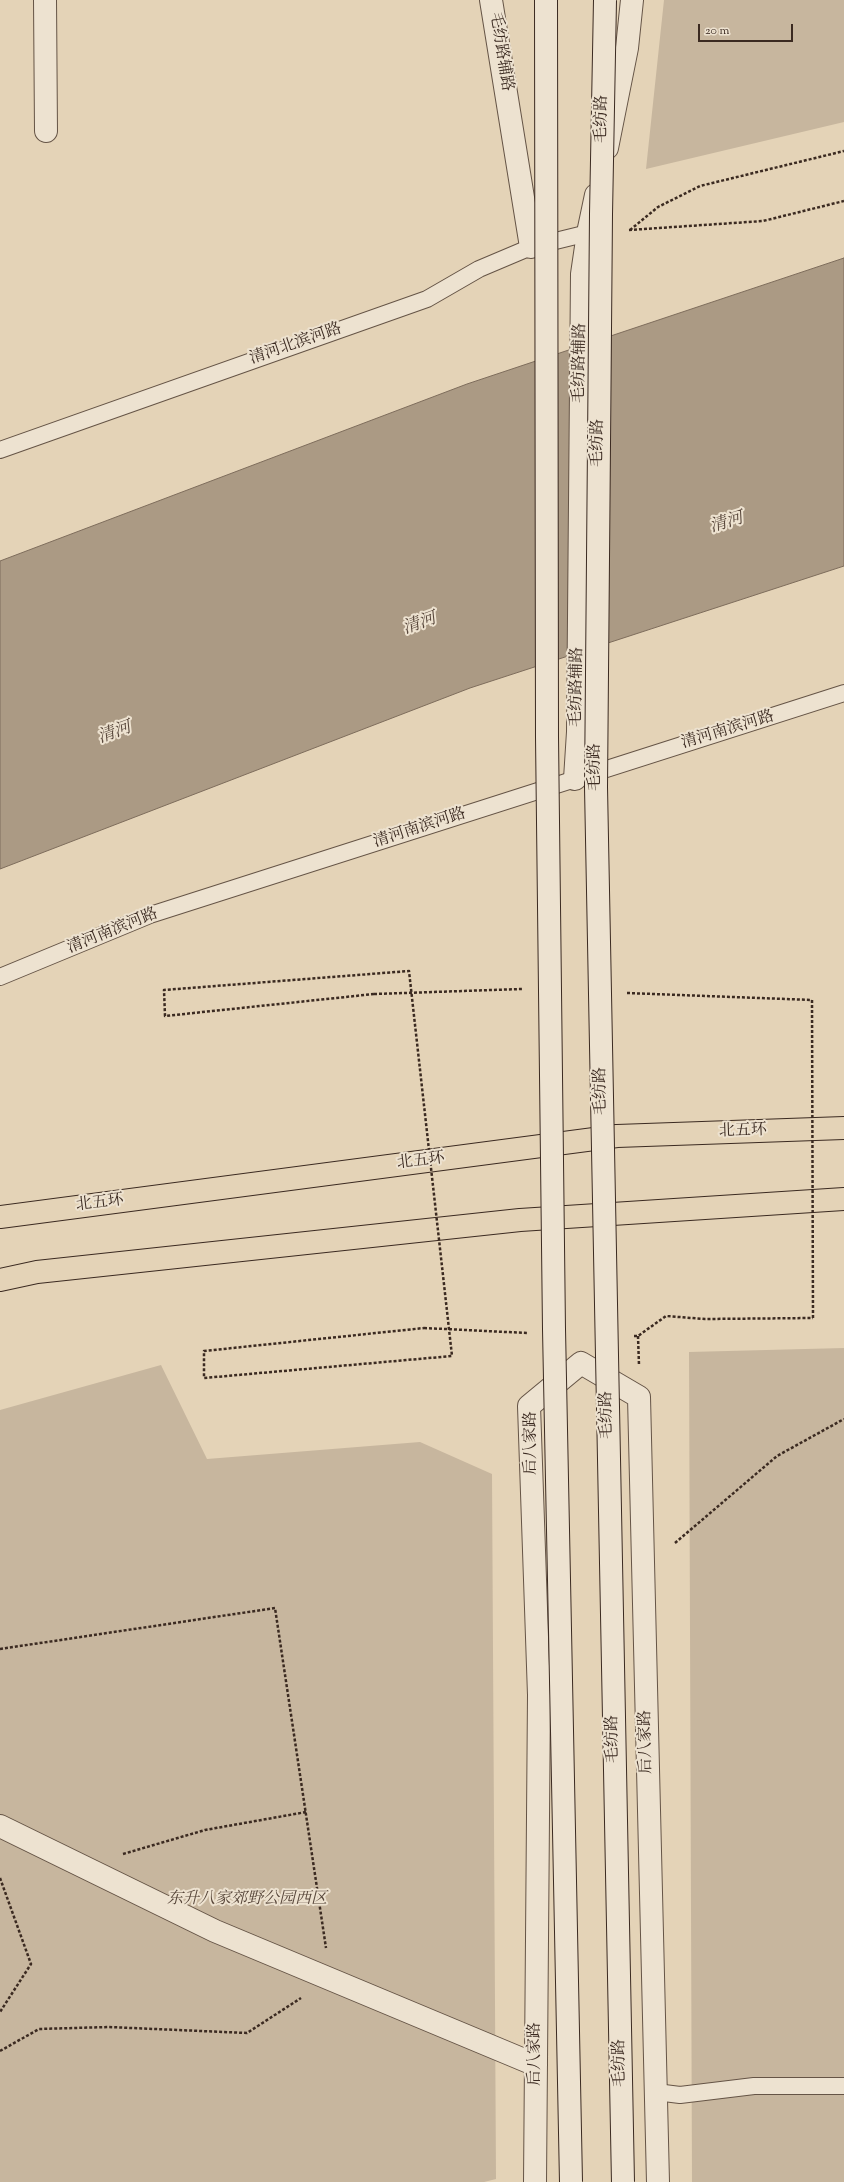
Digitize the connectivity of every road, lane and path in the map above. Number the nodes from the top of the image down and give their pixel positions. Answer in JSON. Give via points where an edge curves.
{"nodes":[{"id":1,"x":45,"y":0,"type":"edge"},
{"id":2,"x":491,"y":0,"type":"edge"},
{"id":3,"x":546,"y":0,"type":"edge"},
{"id":4,"x":605,"y":0,"type":"edge"},
{"id":5,"x":632,"y":0,"type":"edge"},
{"id":6,"x":46,"y":131,"type":"dead end"},
{"id":7,"x":844,"y":151,"type":"edge"},
{"id":8,"x":844,"y":201,"type":"edge"},
{"id":9,"x":630,"y":230,"type":"junction"},
{"id":10,"x":588,"y":233,"type":"junction"},
{"id":11,"x":531,"y":247,"type":"junction"},
{"id":12,"x":0,"y":450,"type":"edge"},
{"id":13,"x":844,"y":693,"type":"edge"},
{"id":14,"x":575,"y":778,"type":"junction"},
{"id":15,"x":0,"y":977,"type":"edge"},
{"id":16,"x":523,"y":989,"type":"dead end"},
{"id":17,"x":621,"y":993,"type":"dead end"},
{"id":18,"x":844,"y":1128,"type":"edge"},
{"id":19,"x":844,"y":1199,"type":"edge"},
{"id":20,"x":0,"y":1217,"type":"edge"},
{"id":21,"x":0,"y":1280,"type":"edge"},
{"id":22,"x":638,"y":1336,"type":"dead end"},
{"id":23,"x":528,"y":1341,"type":"dead end"},
{"id":24,"x":844,"y":1419,"type":"edge"},
{"id":25,"x":675,"y":1543,"type":"dead end"},
{"id":26,"x":0,"y":1649,"type":"edge"},
{"id":27,"x":306,"y":1812,"type":"junction"},
{"id":28,"x":0,"y":1826,"type":"edge"},
{"id":29,"x":82,"y":1866,"type":"junction"},
{"id":30,"x":0,"y":1878,"type":"edge"},
{"id":31,"x":331,"y":1980,"type":"junction"},
{"id":32,"x":0,"y":2012,"type":"edge"},
{"id":33,"x":0,"y":2050,"type":"edge"},
{"id":34,"x":536,"y":2065,"type":"junction"},
{"id":35,"x":844,"y":2086,"type":"edge"},
{"id":36,"x":656,"y":2092,"type":"junction"},
{"id":37,"x":535,"y":2182,"type":"edge"},
{"id":38,"x":571,"y":2182,"type":"edge"},
{"id":39,"x":623,"y":2182,"type":"edge"},
{"id":40,"x":658,"y":2182,"type":"edge"}],
"edges":[{"from":1,"to":6,"type":"main road"},
{"from":2,"to":11,"type":"main road","name":"毛纺路辅路"},
{"from":3,"to":38,"type":"main road","bridge":true,"via":[[547,737],[553,1257]]},
{"from":4,"to":39,"type":"main road","name":"毛纺路","bridge":true,"via":[[596,787]]},
{"from":5,"to":10,"type":"main road","name":"毛纺路辅路","via":[[618,101]]},
{"from":7,"to":9,"type":"path","via":[[700,186],[658,207]]},
{"from":8,"to":9,"type":"path","via":[[763,221]]},
{"from":9,"to":10,"type":"path"},
{"from":10,"to":11,"type":"lane","name":"清河北滨河路"},
{"from":10,"to":14,"type":"main road","name":"毛纺路辅路","via":[[582,274],[578,732]]},
{"from":11,"to":12,"type":"lane","name":"清河北滨河路","via":[[479,269],[427,299]]},
{"from":13,"to":14,"type":"lane","name":"清河南滨河路"},
{"from":14,"to":15,"type":"lane","name":"清河南滨河路","via":[[150,915]]},
{"from":16,"to":23,"type":"path","bridge":true,"via":[[374,994],[165,1016],[164,990],[409,971],[452,1356],[204,1378],[204,1350],[424,1328],[528,1333]]},
{"from":17,"to":22,"type":"path","bridge":true,"via":[[812,1000],[813,1318],[706,1319],[666,1316]]},
{"from":18,"to":20,"type":"highway","name":"北五环","via":[[617,1136]]},
{"from":19,"to":21,"type":"highway","via":[[520,1220],[37,1272]]},
{"from":24,"to":25,"type":"path","via":[[777,1456]]},
{"from":26,"to":27,"type":"path","via":[[275,1608]]},
{"from":27,"to":29,"type":"path","via":[[205,1830]]},
{"from":27,"to":31,"type":"path"},
{"from":28,"to":29,"type":"main road"},
{"from":29,"to":31,"type":"main road","via":[[215,1931]]},
{"from":30,"to":32,"type":"path","via":[[31,1964]]},
{"from":31,"to":33,"type":"path","via":[[247,2033],[109,2027],[39,2029]]},
{"from":31,"to":34,"type":"main road"},
{"from":34,"to":36,"type":"main road","name":"后八家路","via":[[539,1695],[529,1406],[581,1363],[639,1397]]},
{"from":34,"to":37,"type":"main road","name":"后八家路"},
{"from":35,"to":36,"type":"lane","via":[[754,2086],[680,2095]]},
{"from":36,"to":40,"type":"main road","name":"后八家路"}]}
